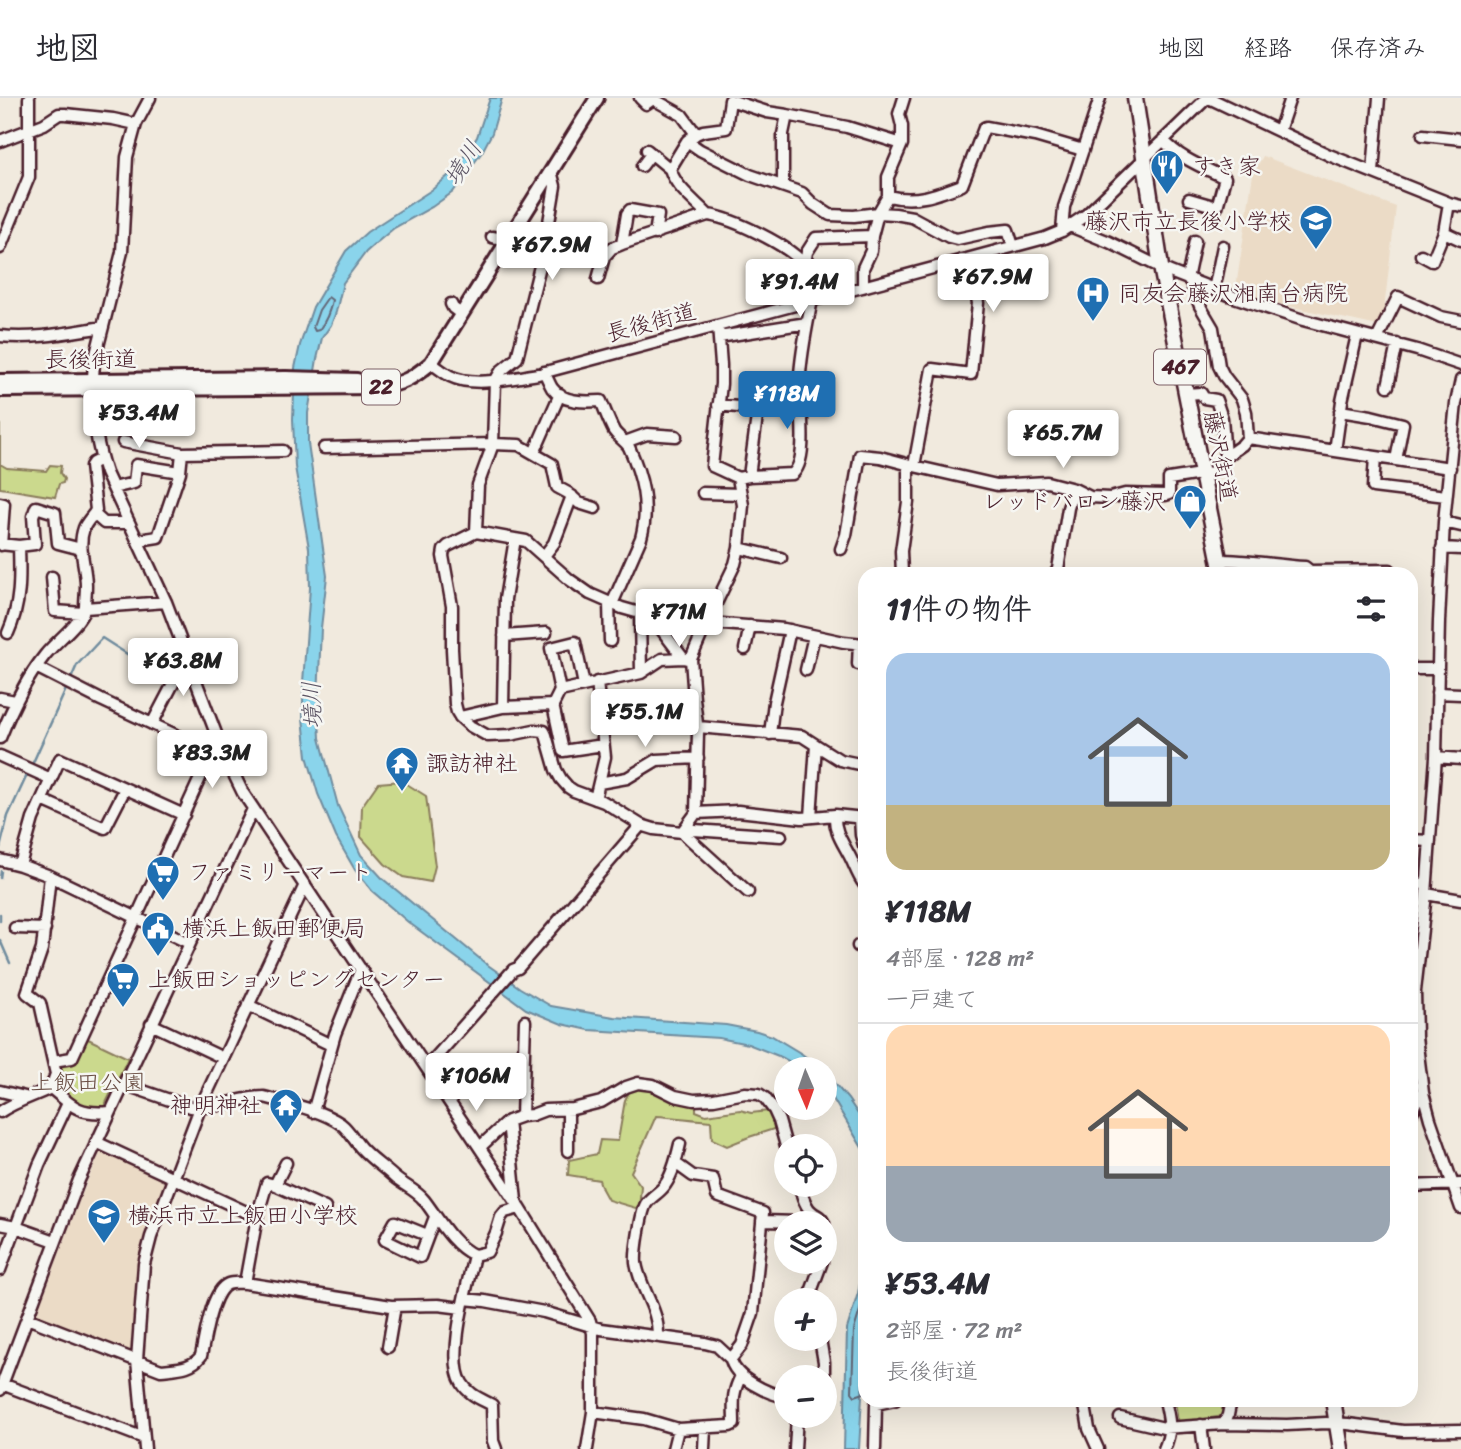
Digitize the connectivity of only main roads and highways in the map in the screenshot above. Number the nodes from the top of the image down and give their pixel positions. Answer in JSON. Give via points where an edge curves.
{"nodes":[{"id":1,"x":597,"y":98,"type":"edge"},
{"id":2,"x":1135,"y":98,"type":"edge"},
{"id":3,"x":0,"y":381,"type":"edge"},
{"id":4,"x":93,"y":385,"type":"junction"},
{"id":5,"x":0,"y":390,"type":"edge"},
{"id":6,"x":1220,"y":567,"type":"edge"},
{"id":7,"x":1334,"y":1407,"type":"edge"},
{"id":8,"x":1341,"y":1449,"type":"edge"}],
"edges":[{"from":1,"to":4,"type":"main road","name":"長後街道","number":"22","via":[[431,363],[387,380]]},
{"from":2,"to":6,"type":"highway","name":"藤沢街道","number":"467","via":[[1161,267]]},
{"from":3,"to":4,"type":"main road","name":"長後街道","number":"22"},
{"from":4,"to":5,"type":"main road","name":"長後街道","number":"22"},
{"from":7,"to":8,"type":"highway"}]}
